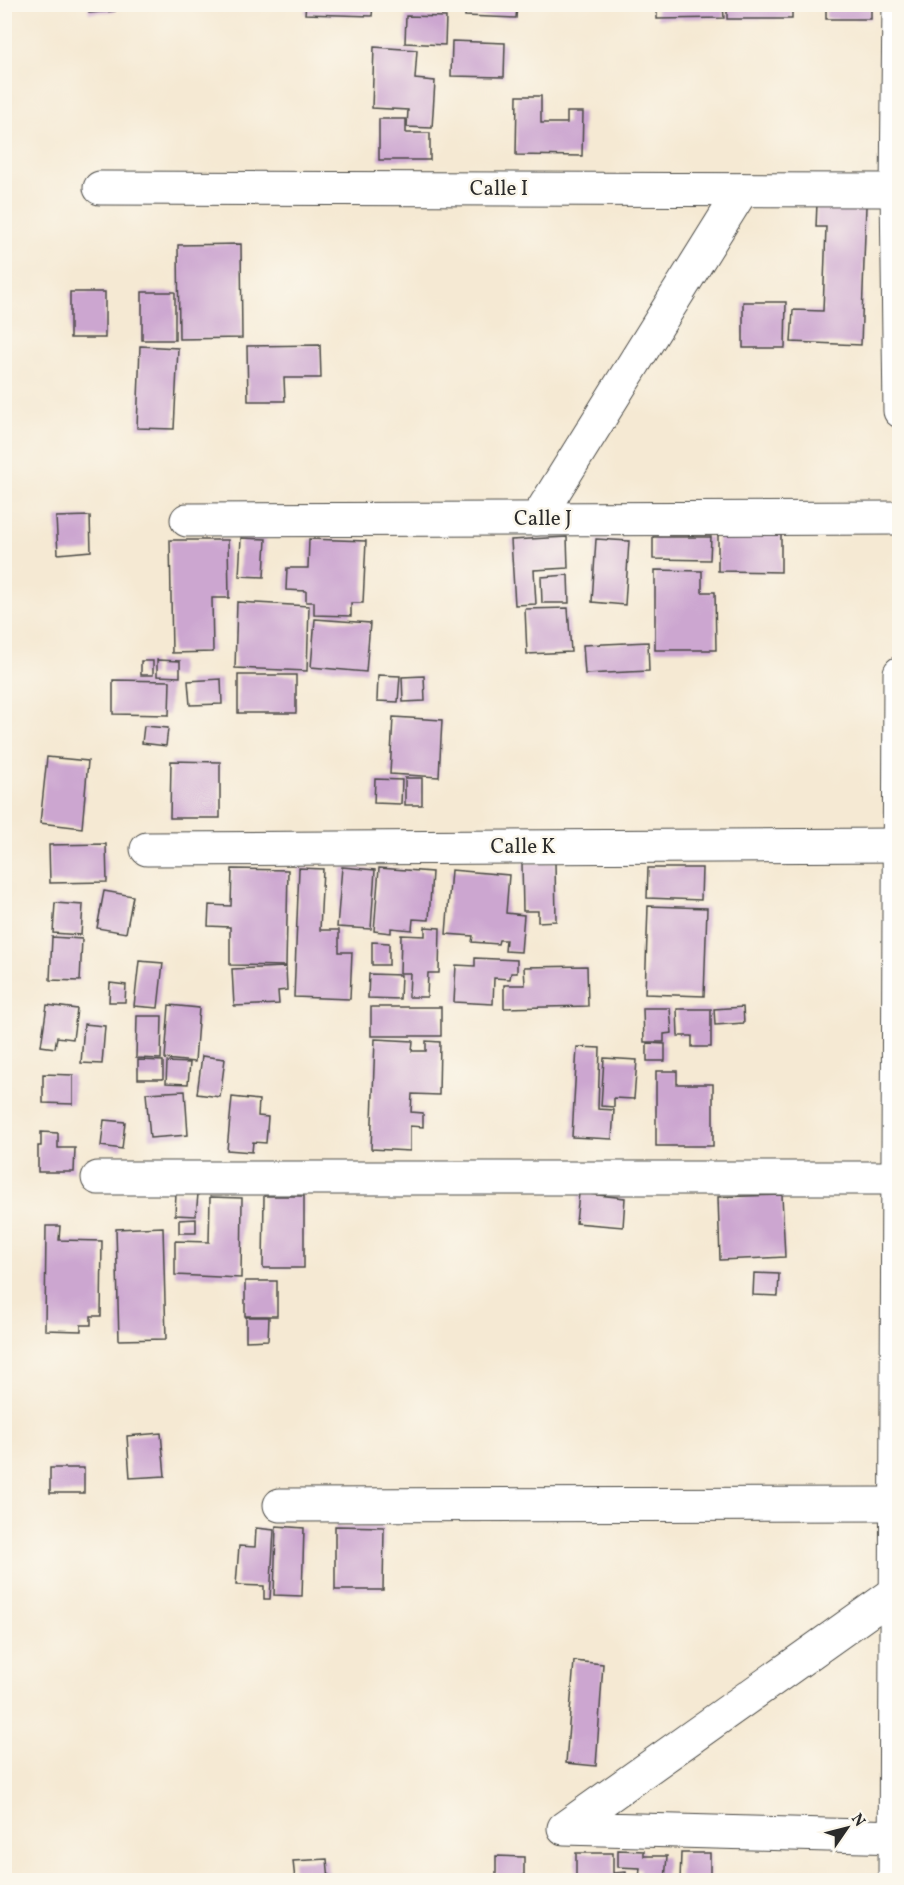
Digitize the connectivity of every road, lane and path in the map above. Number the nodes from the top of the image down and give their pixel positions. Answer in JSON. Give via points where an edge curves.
{"nodes":[{"id":1,"x":899,"y":4,"type":"edge"},
{"id":2,"x":100,"y":188,"type":"dead end"},
{"id":3,"x":742,"y":190,"type":"junction"},
{"id":4,"x":897,"y":190,"type":"junction"},
{"id":5,"x":900,"y":411,"type":"edge"},
{"id":6,"x":900,"y":518,"type":"edge"},
{"id":7,"x":537,"y":519,"type":"junction"},
{"id":8,"x":187,"y":520,"type":"dead end"},
{"id":9,"x":900,"y":673,"type":"edge"},
{"id":10,"x":899,"y":845,"type":"edge"},
{"id":11,"x":147,"y":849,"type":"dead end"},
{"id":12,"x":98,"y":1178,"type":"dead end"},
{"id":13,"x":898,"y":1178,"type":"edge"},
{"id":14,"x":898,"y":1503,"type":"edge"},
{"id":15,"x":280,"y":1505,"type":"dead end"},
{"id":16,"x":896,"y":1592,"type":"junction"},
{"id":17,"x":897,"y":1837,"type":"edge"},
{"id":18,"x":895,"y":1881,"type":"edge"}],
"edges":[{"from":1,"to":4,"type":"street"},
{"from":2,"to":3,"type":"street","name":"Calle I"},
{"from":3,"to":4,"type":"street","name":"Calle I"},
{"from":3,"to":7,"type":"street"},
{"from":4,"to":5,"type":"street"},
{"from":6,"to":7,"type":"street","name":"Calle J"},
{"from":7,"to":8,"type":"street","name":"Calle J"},
{"from":9,"to":10,"type":"street"},
{"from":10,"to":11,"type":"street","name":"Calle K"},
{"from":10,"to":13,"type":"street"},
{"from":12,"to":13,"type":"street"},
{"from":13,"to":14,"type":"street"},
{"from":14,"to":15,"type":"street"},
{"from":14,"to":16,"type":"street"},
{"from":16,"to":17,"type":"street"},
{"from":16,"to":17,"type":"street","via":[[564,1828]]},
{"from":17,"to":18,"type":"street"}]}
